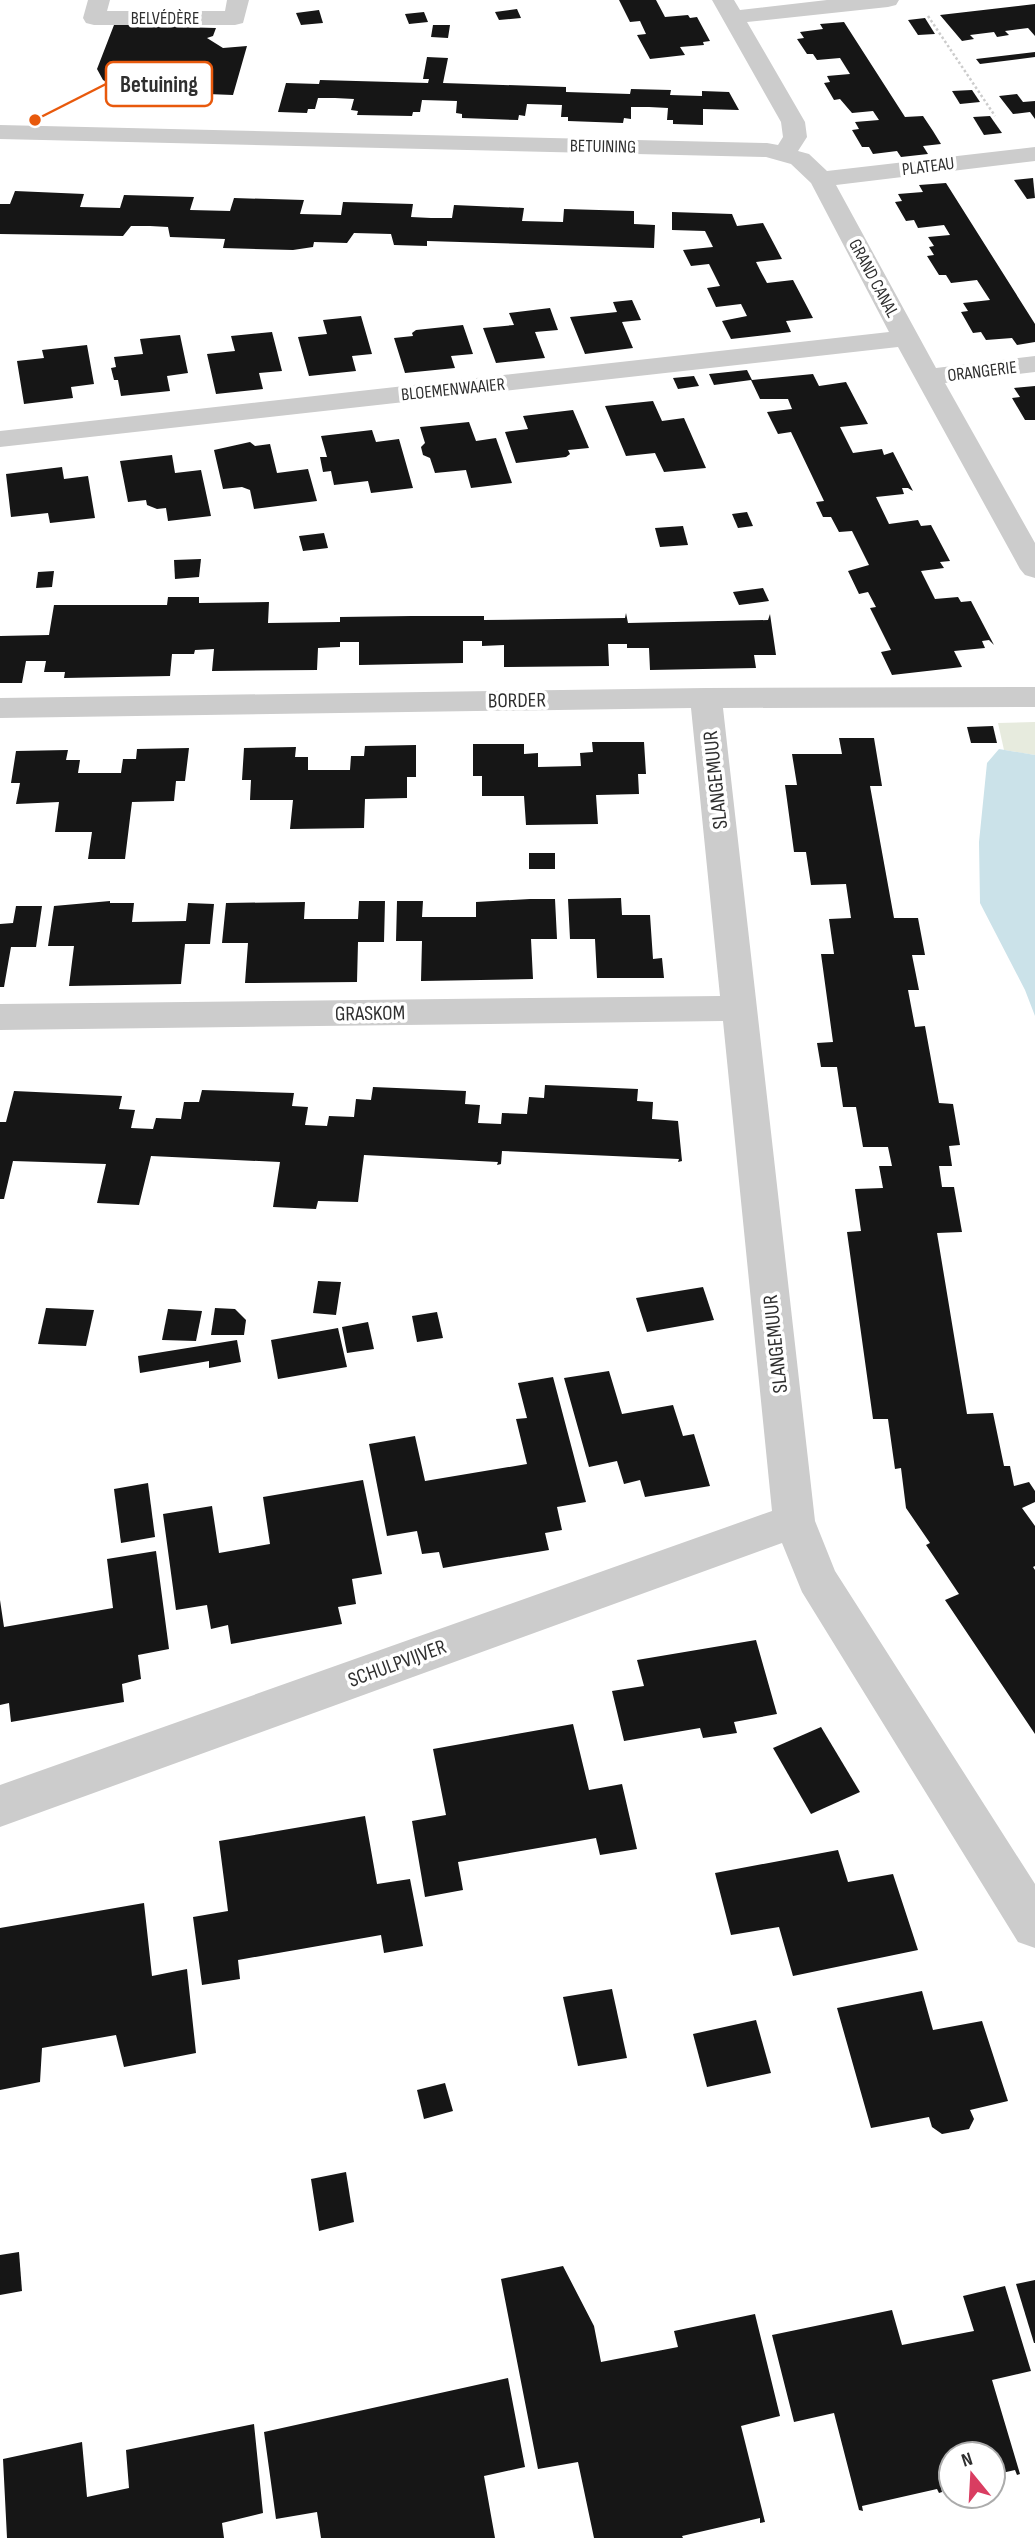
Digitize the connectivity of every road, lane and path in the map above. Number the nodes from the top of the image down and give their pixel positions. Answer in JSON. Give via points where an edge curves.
{"nodes":[{"id":1,"x":99,"y":0,"type":"edge"},
{"id":2,"x":238,"y":0,"type":"edge"},
{"id":3,"x":888,"y":0,"type":"edge"},
{"id":4,"x":728,"y":8,"type":"edge"},
{"id":5,"x":924,"y":11,"type":"dead end"},
{"id":6,"x":0,"y":132,"type":"edge"},
{"id":7,"x":785,"y":153,"type":"junction"},
{"id":8,"x":1028,"y":154,"type":"edge"},
{"id":9,"x":821,"y":179,"type":"junction"},
{"id":10,"x":906,"y":338,"type":"junction"},
{"id":11,"x":1035,"y":364,"type":"edge"},
{"id":12,"x":929,"y":377,"type":"junction"},
{"id":13,"x":0,"y":439,"type":"edge"},
{"id":14,"x":1035,"y":569,"type":"edge"},
{"id":15,"x":1035,"y":696,"type":"edge"},
{"id":16,"x":706,"y":698,"type":"junction"},
{"id":17,"x":0,"y":708,"type":"edge"},
{"id":18,"x":740,"y":1008,"type":"junction"},
{"id":19,"x":0,"y":1017,"type":"edge"},
{"id":20,"x":794,"y":1521,"type":"junction"},
{"id":21,"x":0,"y":1806,"type":"edge"},
{"id":22,"x":1035,"y":1926,"type":"edge"}],
"edges":[{"from":1,"to":2,"type":"street","name":"BELVÉDÈRE","via":[[94,18],[235,18]]},
{"from":3,"to":4,"type":"street"},
{"from":4,"to":7,"type":"street","via":[[793,122],[793,144]]},
{"from":5,"to":8,"type":"path"},
{"from":6,"to":7,"type":"street","name":"BETUINING"},
{"from":7,"to":9,"type":"street","name":"GRAND CANAL","via":[[800,159]]},
{"from":8,"to":9,"type":"street","name":"PLATEAU"},
{"from":9,"to":10,"type":"street","name":"GRAND CANAL"},
{"from":10,"to":12,"type":"street","name":"GRAND CANAL"},
{"from":10,"to":13,"type":"street","name":"BLOEMENWAAIER"},
{"from":11,"to":12,"type":"street","name":"ORANGERIE"},
{"from":12,"to":14,"type":"street","name":"GRAND CANAL"},
{"from":15,"to":16,"type":"street","name":"BORDER"},
{"from":16,"to":17,"type":"street","name":"BORDER"},
{"from":16,"to":18,"type":"street","name":"SLANGEMUUR"},
{"from":18,"to":19,"type":"street","name":"GRASKOM"},
{"from":18,"to":20,"type":"street","name":"SLANGEMUUR"},
{"from":20,"to":21,"type":"street","name":"SCHULPVIJVER"},
{"from":20,"to":22,"type":"street","name":"SLANGEMUUR","via":[[817,1579]]}]}
